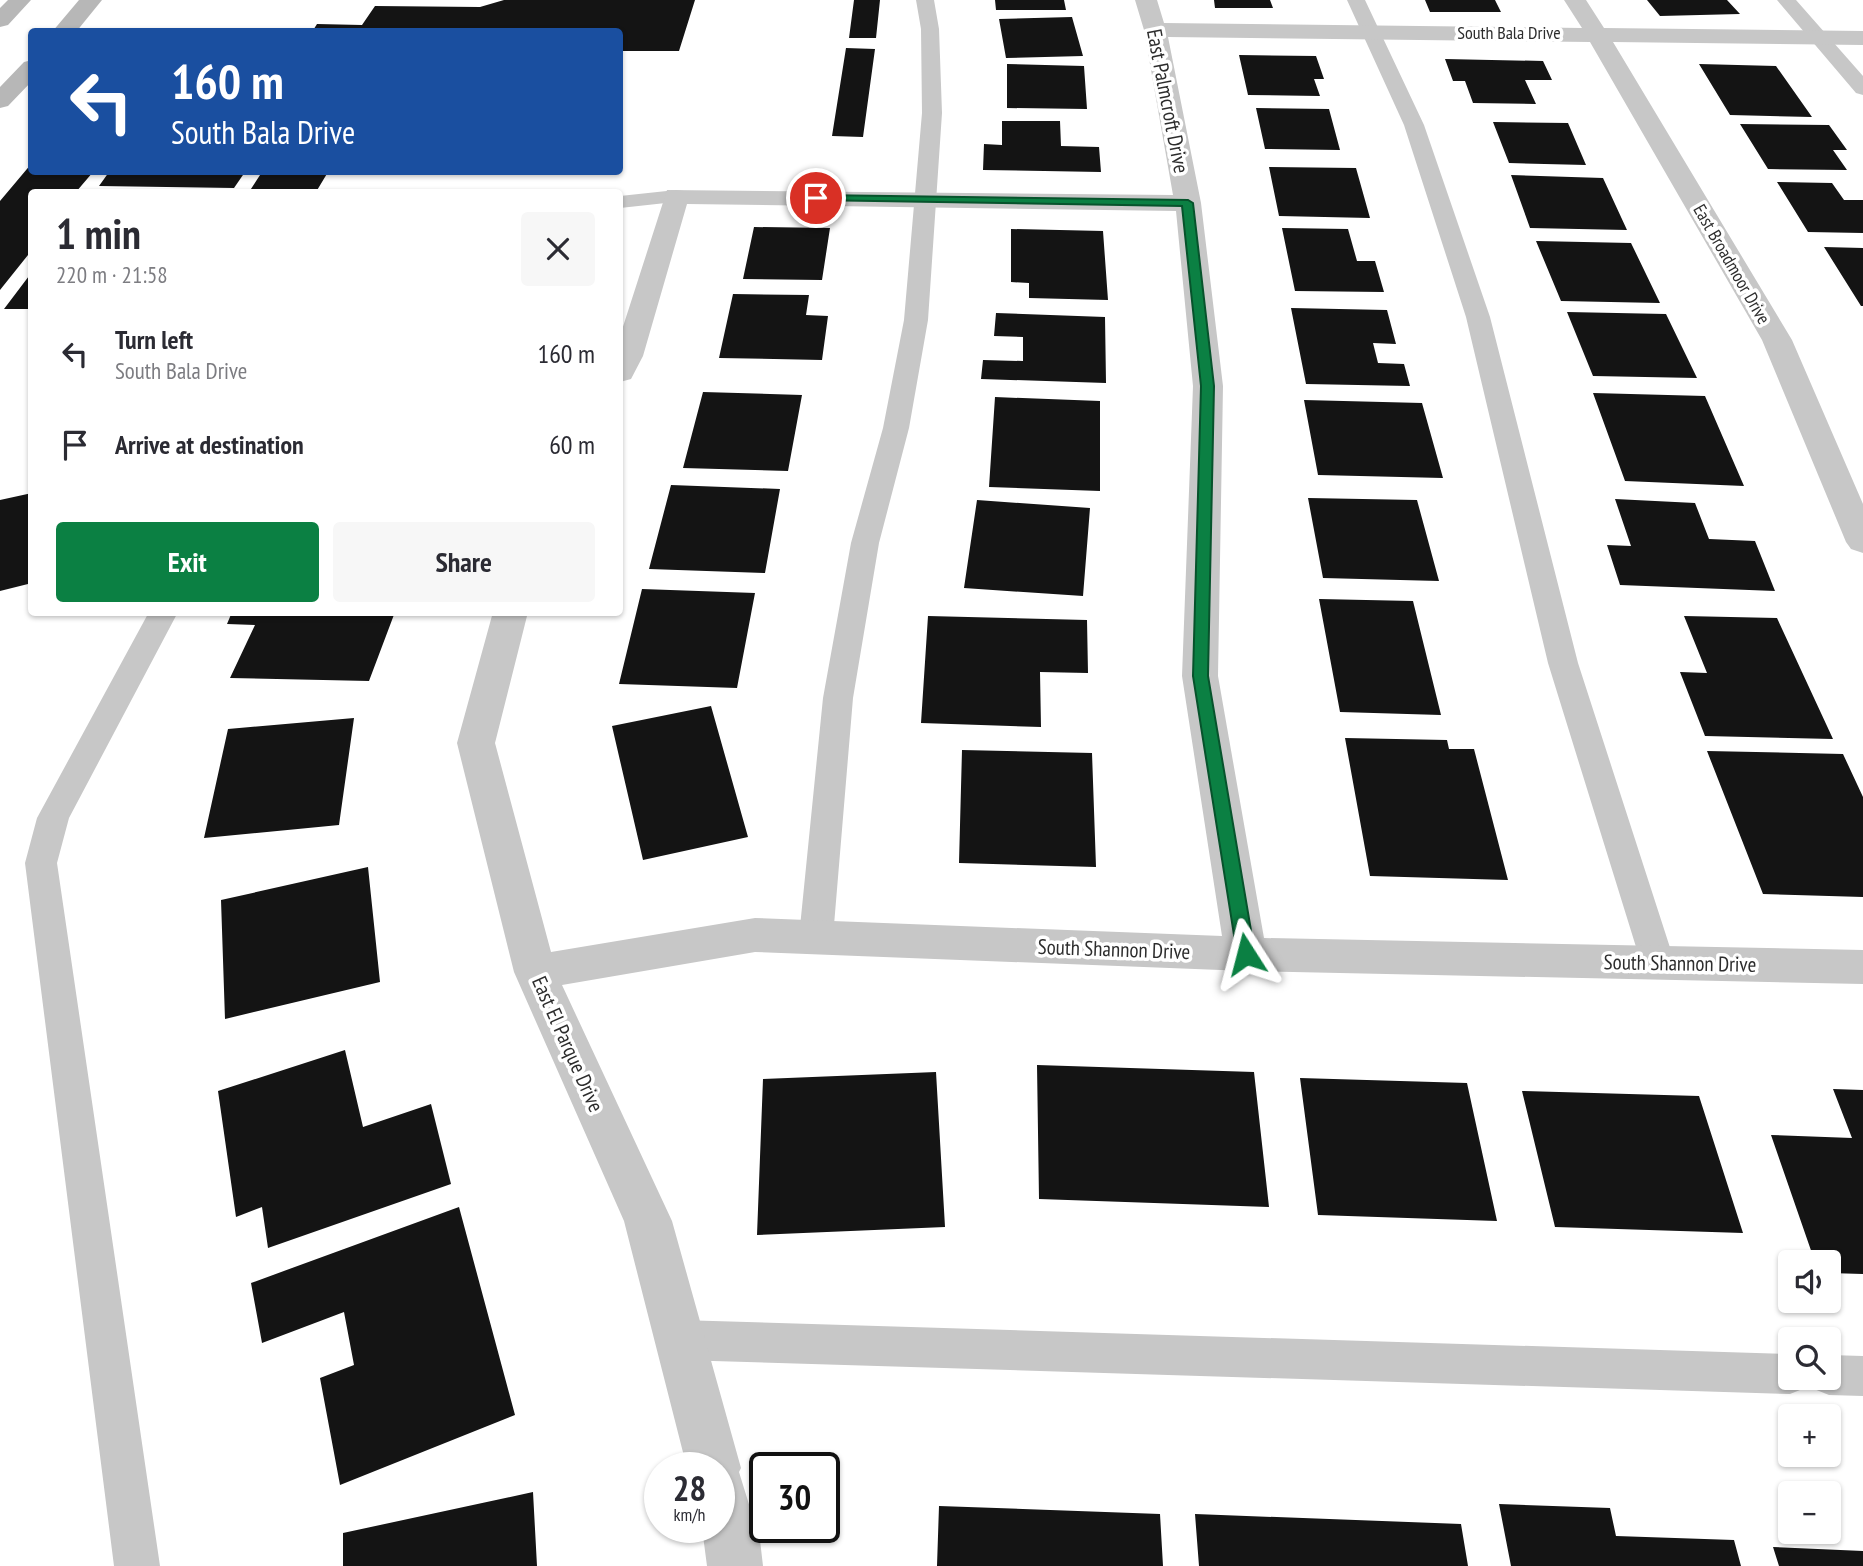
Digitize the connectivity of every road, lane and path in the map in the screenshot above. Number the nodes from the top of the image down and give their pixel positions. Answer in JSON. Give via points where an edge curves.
{"nodes":[{"id":1,"x":19,"y":0,"type":"edge"},
{"id":2,"x":92,"y":0,"type":"edge"},
{"id":3,"x":925,"y":0,"type":"edge"},
{"id":4,"x":1356,"y":0,"type":"edge"},
{"id":5,"x":1575,"y":0,"type":"edge"},
{"id":6,"x":1786,"y":0,"type":"edge"},
{"id":7,"x":1150,"y":15,"type":"edge"},
{"id":8,"x":0,"y":20,"type":"edge"},
{"id":9,"x":67,"y":28,"type":"edge"},
{"id":10,"x":1372,"y":31,"type":"junction"},
{"id":11,"x":1597,"y":33,"type":"junction"},
{"id":12,"x":1822,"y":37,"type":"junction"},
{"id":13,"x":1863,"y":38,"type":"edge"},
{"id":14,"x":28,"y":71,"type":"edge"},
{"id":15,"x":1863,"y":89,"type":"edge"},
{"id":16,"x":0,"y":102,"type":"edge"},
{"id":17,"x":676,"y":196,"type":"junction"},
{"id":18,"x":927,"y":200,"type":"junction"},
{"id":19,"x":623,"y":202,"type":"edge"},
{"id":20,"x":1188,"y":203,"type":"junction"},
{"id":21,"x":623,"y":367,"type":"edge"},
{"id":22,"x":1863,"y":542,"type":"edge"},
{"id":23,"x":162,"y":616,"type":"edge"},
{"id":24,"x":510,"y":616,"type":"edge"},
{"id":25,"x":816,"y":937,"type":"junction"},
{"id":26,"x":1246,"y":954,"type":"junction"},
{"id":27,"x":1658,"y":963,"type":"junction"},
{"id":28,"x":1863,"y":967,"type":"edge"},
{"id":29,"x":535,"y":972,"type":"junction"},
{"id":30,"x":679,"y":1340,"type":"junction"},
{"id":31,"x":1778,"y":1374,"type":"edge"},
{"id":32,"x":1841,"y":1375,"type":"edge"},
{"id":33,"x":1863,"y":1376,"type":"edge"},
{"id":34,"x":710,"y":1452,"type":"edge"},
{"id":35,"x":733,"y":1543,"type":"edge"},
{"id":36,"x":137,"y":1566,"type":"edge"},
{"id":37,"x":735,"y":1566,"type":"edge"}],
"edges":[{"from":1,"to":8,"type":"main road"},
{"from":2,"to":9,"type":"main road"},
{"from":3,"to":18,"type":"lane","via":[[932,113]]},
{"from":4,"to":10,"type":"lane"},
{"from":5,"to":11,"type":"street","name":"East Broadmoor Drive"},
{"from":6,"to":12,"type":"lane"},
{"from":7,"to":10,"type":"street","name":"South Bala Drive"},
{"from":7,"to":20,"type":"street","name":"East Palmcroft Drive"},
{"from":10,"to":11,"type":"street","name":"South Bala Drive"},
{"from":10,"to":27,"type":"lane","via":[[1414,125],[1478,317],[1563,663]]},
{"from":11,"to":12,"type":"street","name":"South Bala Drive"},
{"from":11,"to":22,"type":"street","name":"East Broadmoor Drive","via":[[1777,341]]},
{"from":12,"to":13,"type":"street","name":"South Bala Drive"},
{"from":12,"to":15,"type":"lane"},
{"from":14,"to":16,"type":"main road"},
{"from":17,"to":18,"type":"street"},
{"from":17,"to":19,"type":"lane"},
{"from":17,"to":21,"type":"street"},
{"from":18,"to":20,"type":"street"},
{"from":18,"to":25,"type":"lane","via":[[916,320],[896,428],[865,543],[838,698]]},
{"from":20,"to":26,"type":"street","name":"East Palmcroft Drive","via":[[1208,386],[1200,676]]},
{"from":23,"to":36,"type":"lane","via":[[53,818],[41,863]]},
{"from":24,"to":29,"type":"street","name":"East El Parque Drive","via":[[476,743]]},
{"from":25,"to":26,"type":"street","name":"South Shannon Drive"},
{"from":25,"to":29,"type":"street","name":"South Shannon Drive","via":[[755,935]]},
{"from":26,"to":27,"type":"street","name":"South Shannon Drive"},
{"from":27,"to":28,"type":"street","name":"South Shannon Drive"},
{"from":29,"to":30,"type":"street","name":"East El Parque Drive","via":[[648,1221]]},
{"from":30,"to":31,"type":"lane"},
{"from":30,"to":34,"type":"street","name":"East El Parque Drive"},
{"from":32,"to":33,"type":"lane"},
{"from":35,"to":37,"type":"street"}]}
